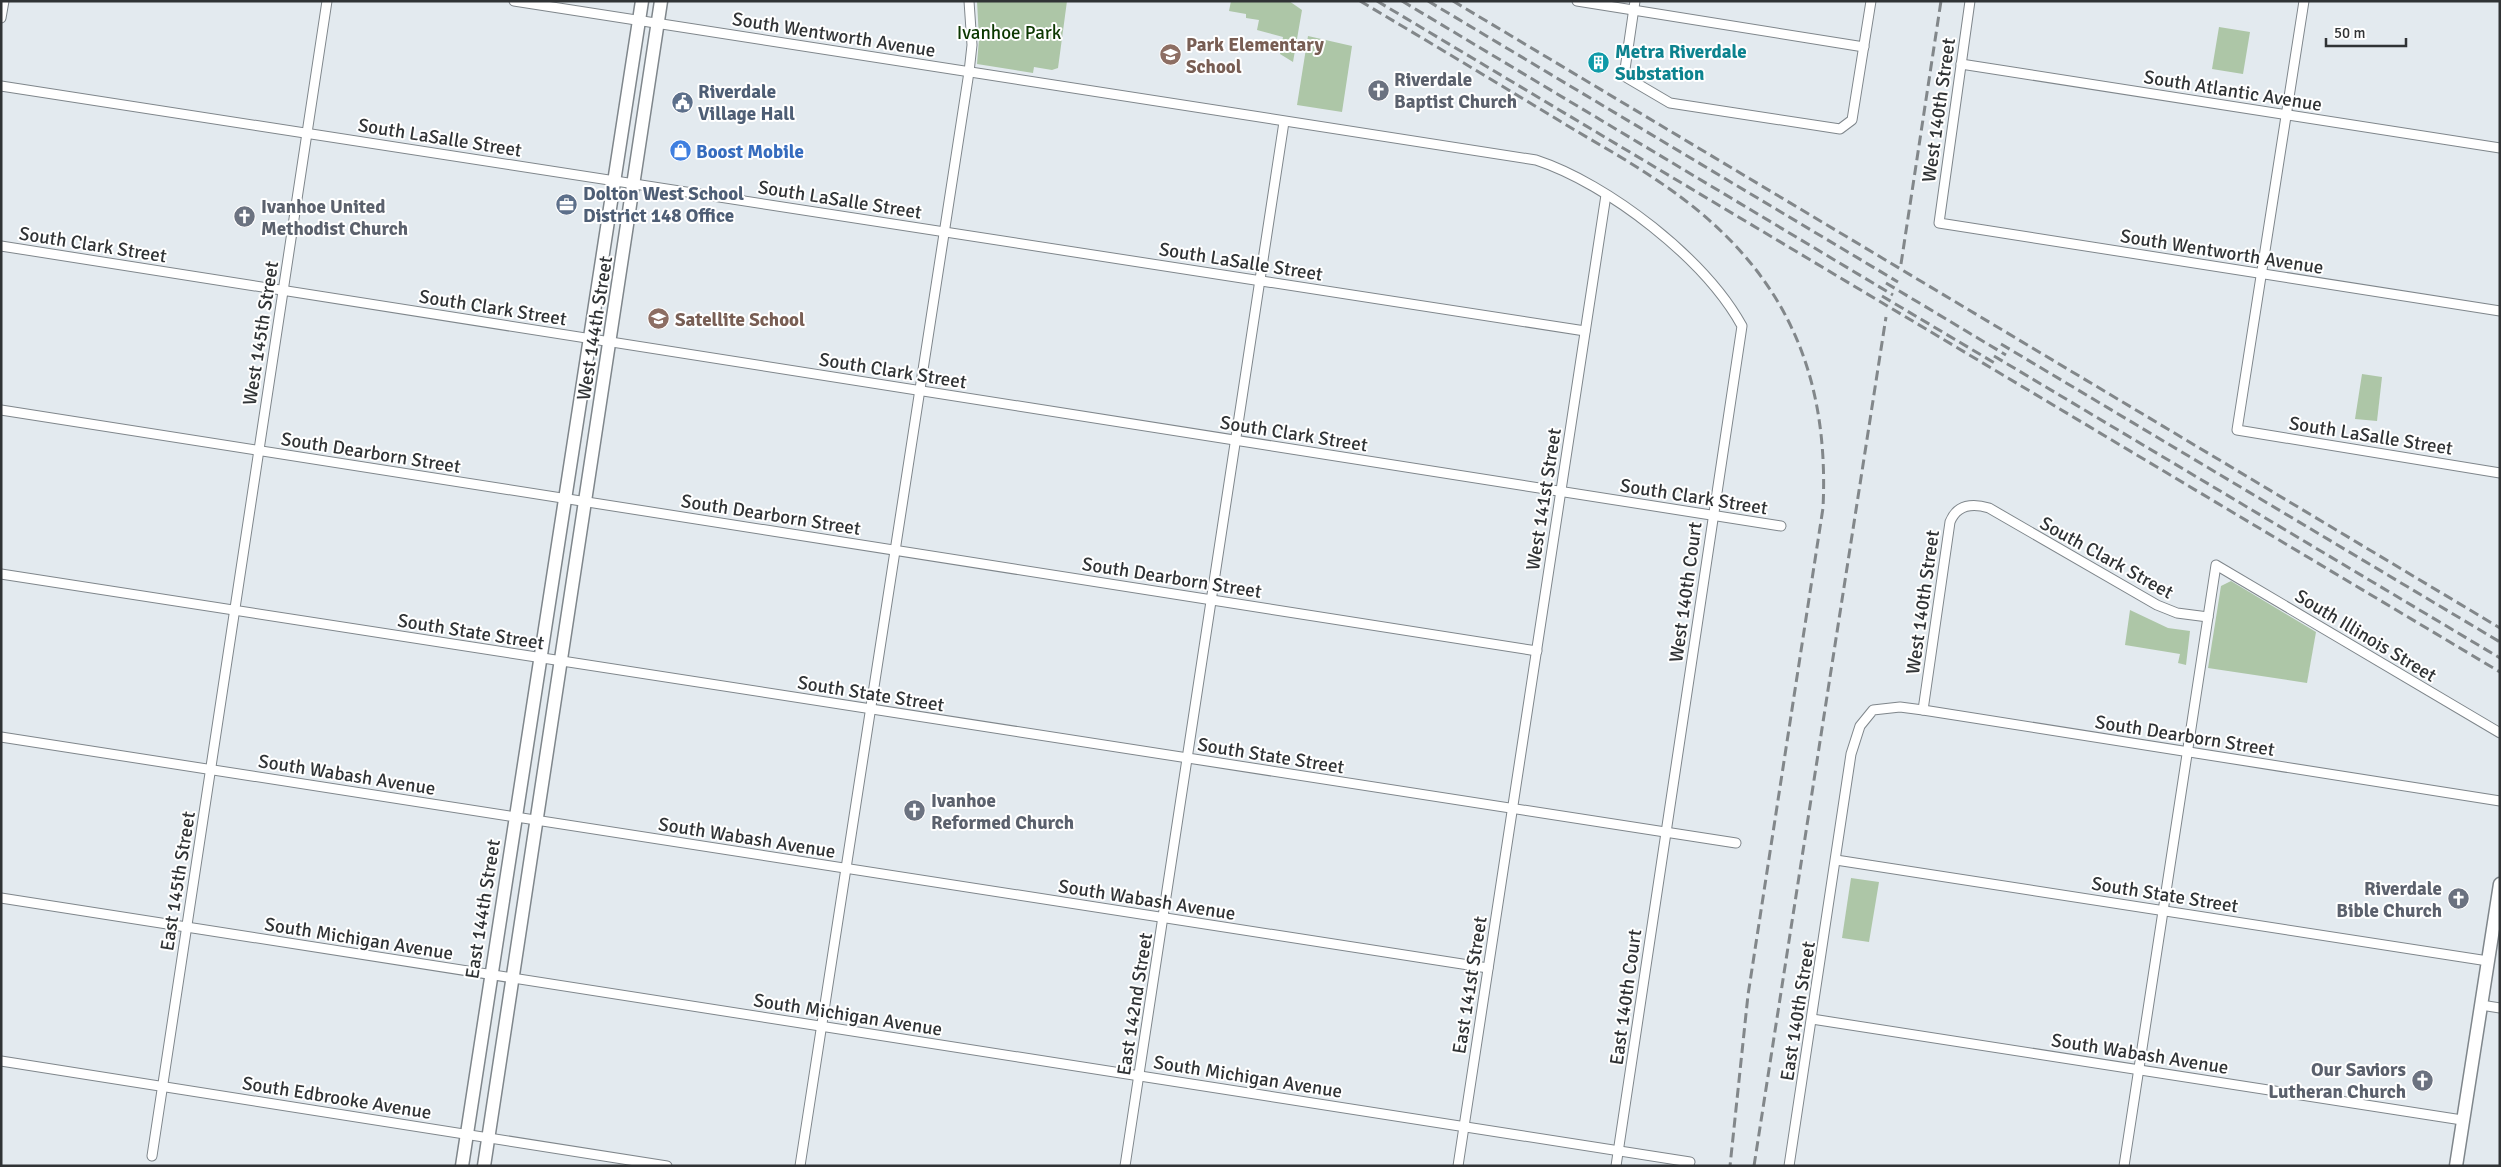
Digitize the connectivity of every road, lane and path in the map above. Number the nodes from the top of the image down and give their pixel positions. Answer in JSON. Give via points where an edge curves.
{"nodes":[{"id":1,"x":4,"y":1,"type":"edge"},
{"id":2,"x":327,"y":1,"type":"edge"},
{"id":3,"x":514,"y":1,"type":"edge"},
{"id":4,"x":642,"y":1,"type":"edge"},
{"id":5,"x":661,"y":1,"type":"edge"},
{"id":6,"x":969,"y":1,"type":"edge"},
{"id":7,"x":1577,"y":1,"type":"edge"},
{"id":8,"x":1871,"y":1,"type":"edge"},
{"id":9,"x":1970,"y":1,"type":"edge"},
{"id":10,"x":2304,"y":1,"type":"edge"},
{"id":11,"x":1635,"y":6,"type":"edge"},
{"id":12,"x":1,"y":18,"type":"edge"},
{"id":13,"x":639,"y":20,"type":"junction"},
{"id":14,"x":658,"y":23,"type":"junction"},
{"id":15,"x":1864,"y":47,"type":"junction"},
{"id":16,"x":1961,"y":64,"type":"junction"},
{"id":17,"x":969,"y":72,"type":"junction"},
{"id":18,"x":1,"y":86,"type":"edge"},
{"id":19,"x":2286,"y":114,"type":"junction"},
{"id":20,"x":1284,"y":122,"type":"junction"},
{"id":21,"x":307,"y":133,"type":"junction"},
{"id":22,"x":2500,"y":148,"type":"edge"},
{"id":23,"x":614,"y":181,"type":"junction"},
{"id":24,"x":634,"y":184,"type":"junction"},
{"id":25,"x":1606,"y":195,"type":"junction"},
{"id":26,"x":1939,"y":223,"type":"joint"},
{"id":27,"x":944,"y":232,"type":"junction"},
{"id":28,"x":1,"y":246,"type":"edge"},
{"id":29,"x":2261,"y":273,"type":"junction"},
{"id":30,"x":1260,"y":281,"type":"junction"},
{"id":31,"x":283,"y":290,"type":"junction"},
{"id":32,"x":2500,"y":311,"type":"edge"},
{"id":33,"x":1742,"y":326,"type":"joint"},
{"id":34,"x":1586,"y":331,"type":"junction"},
{"id":35,"x":590,"y":339,"type":"junction"},
{"id":36,"x":610,"y":342,"type":"junction"},
{"id":37,"x":920,"y":391,"type":"junction"},
{"id":38,"x":1,"y":410,"type":"edge"},
{"id":39,"x":1236,"y":440,"type":"junction"},
{"id":40,"x":258,"y":450,"type":"junction"},
{"id":41,"x":2500,"y":473,"type":"edge"},
{"id":42,"x":1561,"y":492,"type":"junction"},
{"id":43,"x":565,"y":498,"type":"junction"},
{"id":44,"x":586,"y":502,"type":"junction"},
{"id":45,"x":1967,"y":506,"type":"joint"},
{"id":46,"x":1713,"y":515,"type":"junction"},
{"id":47,"x":1781,"y":526,"type":"dead end"},
{"id":48,"x":895,"y":550,"type":"junction"},
{"id":49,"x":1,"y":574,"type":"edge"},
{"id":50,"x":1211,"y":600,"type":"junction"},
{"id":51,"x":234,"y":610,"type":"junction"},
{"id":52,"x":2208,"y":617,"type":"junction"},
{"id":53,"x":1537,"y":651,"type":"junction"},
{"id":54,"x":540,"y":658,"type":"junction"},
{"id":55,"x":561,"y":661,"type":"junction"},
{"id":56,"x":871,"y":709,"type":"junction"},
{"id":57,"x":1923,"y":710,"type":"junction"},
{"id":58,"x":2500,"y":733,"type":"edge"},
{"id":59,"x":1,"y":737,"type":"edge"},
{"id":60,"x":2188,"y":752,"type":"junction"},
{"id":61,"x":1188,"y":758,"type":"junction"},
{"id":62,"x":210,"y":769,"type":"junction"},
{"id":63,"x":2500,"y":801,"type":"edge"},
{"id":64,"x":1512,"y":808,"type":"junction"},
{"id":65,"x":515,"y":817,"type":"junction"},
{"id":66,"x":537,"y":820,"type":"junction"},
{"id":67,"x":1666,"y":832,"type":"junction"},
{"id":68,"x":1736,"y":843,"type":"dead end"},
{"id":69,"x":1836,"y":860,"type":"junction"},
{"id":70,"x":846,"y":868,"type":"junction"},
{"id":71,"x":2500,"y":884,"type":"edge"},
{"id":72,"x":1,"y":898,"type":"edge"},
{"id":73,"x":2164,"y":910,"type":"junction"},
{"id":74,"x":1163,"y":918,"type":"junction"},
{"id":75,"x":186,"y":927,"type":"junction"},
{"id":76,"x":2488,"y":962,"type":"junction"},
{"id":77,"x":1488,"y":968,"type":"junction"},
{"id":78,"x":490,"y":974,"type":"junction"},
{"id":79,"x":513,"y":978,"type":"junction"},
{"id":80,"x":2481,"y":1006,"type":"junction"},
{"id":81,"x":2500,"y":1008,"type":"edge"},
{"id":82,"x":1812,"y":1018,"type":"junction"},
{"id":83,"x":822,"y":1026,"type":"junction"},
{"id":84,"x":1,"y":1061,"type":"edge"},
{"id":85,"x":2139,"y":1070,"type":"junction"},
{"id":86,"x":1139,"y":1076,"type":"junction"},
{"id":87,"x":162,"y":1086,"type":"junction"},
{"id":88,"x":2462,"y":1120,"type":"junction"},
{"id":89,"x":1464,"y":1126,"type":"junction"},
{"id":90,"x":466,"y":1134,"type":"junction"},
{"id":91,"x":490,"y":1138,"type":"junction"},
{"id":92,"x":1618,"y":1151,"type":"junction"},
{"id":93,"x":152,"y":1156,"type":"dead end"},
{"id":94,"x":1690,"y":1162,"type":"dead end"},
{"id":95,"x":462,"y":1166,"type":"edge"},
{"id":96,"x":484,"y":1166,"type":"edge"},
{"id":97,"x":667,"y":1166,"type":"edge"},
{"id":98,"x":800,"y":1166,"type":"edge"},
{"id":99,"x":1125,"y":1166,"type":"edge"},
{"id":100,"x":1458,"y":1166,"type":"edge"},
{"id":101,"x":1616,"y":1166,"type":"edge"},
{"id":102,"x":1789,"y":1166,"type":"edge"},
{"id":103,"x":2124,"y":1166,"type":"edge"},
{"id":104,"x":2456,"y":1166,"type":"edge"}],
"edges":[{"from":1,"to":12,"type":"street"},
{"from":2,"to":21,"type":"street","name":"West 145th Street"},
{"from":3,"to":13,"type":"street","name":"South Wentworth Avenue"},
{"from":4,"to":13,"type":"street","name":"West 144th Street"},
{"from":5,"to":14,"type":"street","name":"West 144th Street"},
{"from":6,"to":17,"type":"street","via":[[972,45]]},
{"from":7,"to":11,"type":"street"},
{"from":8,"to":15,"type":"street"},
{"from":9,"to":16,"type":"street","name":"West 140th Street"},
{"from":10,"to":19,"type":"street"},
{"from":11,"to":15,"type":"street"},
{"from":11,"to":15,"type":"street","via":[[1624,76],[1670,103],[1840,129],[1852,120]]},
{"from":13,"to":14,"type":"street","name":"South Wentworth Avenue"},
{"from":13,"to":23,"type":"street","name":"West 144th Street"},
{"from":14,"to":17,"type":"street","name":"South Wentworth Avenue"},
{"from":14,"to":24,"type":"street","name":"West 144th Street"},
{"from":16,"to":19,"type":"street","name":"South Atlantic Avenue"},
{"from":16,"to":26,"type":"street","name":"West 140th Street"},
{"from":17,"to":20,"type":"street","name":"South Wentworth Avenue"},
{"from":17,"to":27,"type":"street"},
{"from":18,"to":21,"type":"street","name":"South LaSalle Street"},
{"from":19,"to":22,"type":"street","name":"South Atlantic Avenue"},
{"from":19,"to":29,"type":"street"},
{"from":20,"to":25,"type":"street","name":"South Wentworth Avenue","via":[[1536,160]]},
{"from":20,"to":30,"type":"street","name":"East 142nd Street"},
{"from":21,"to":23,"type":"street","name":"South LaSalle Street"},
{"from":21,"to":31,"type":"street","name":"West 145th Street"},
{"from":23,"to":24,"type":"street","name":"South LaSalle Street"},
{"from":23,"to":35,"type":"street","name":"West 144th Street"},
{"from":24,"to":27,"type":"street","name":"South LaSalle Street"},
{"from":24,"to":36,"type":"street","name":"West 144th Street"},
{"from":25,"to":33,"type":"street","name":"South Wentworth Avenue","via":[[1632,211],[1682,253],[1719,292]]},
{"from":25,"to":34,"type":"street","name":"West 141st Street"},
{"from":26,"to":29,"type":"street","name":"South Wentworth Avenue"},
{"from":27,"to":30,"type":"street","name":"South LaSalle Street"},
{"from":27,"to":37,"type":"street"},
{"from":28,"to":31,"type":"street","name":"South Clark Street"},
{"from":29,"to":32,"type":"street","name":"South Wentworth Avenue"},
{"from":29,"to":41,"type":"street","name":"South LaSalle Street","via":[[2237,430]]},
{"from":30,"to":34,"type":"street","name":"South LaSalle Street"},
{"from":30,"to":39,"type":"street","name":"East 142nd Street"},
{"from":31,"to":35,"type":"street","name":"South Clark Street"},
{"from":31,"to":40,"type":"street","name":"West 145th Street"},
{"from":33,"to":46,"type":"street","name":"West 140th Court"},
{"from":34,"to":42,"type":"street","name":"West 141st Street"},
{"from":35,"to":36,"type":"street","name":"South Clark Street"},
{"from":35,"to":43,"type":"street","name":"West 144th Street"},
{"from":36,"to":37,"type":"street","name":"South Clark Street"},
{"from":36,"to":44,"type":"street","name":"West 144th Street"},
{"from":37,"to":39,"type":"street","name":"South Clark Street"},
{"from":37,"to":48,"type":"street"},
{"from":38,"to":40,"type":"street","name":"South Dearborn Street"},
{"from":39,"to":42,"type":"street","name":"South Clark Street"},
{"from":39,"to":50,"type":"street","name":"East 142nd Street"},
{"from":40,"to":43,"type":"street","name":"South Dearborn Street"},
{"from":40,"to":51,"type":"street","name":"West 145th Street"},
{"from":42,"to":46,"type":"street","name":"South Clark Street"},
{"from":42,"to":53,"type":"street","name":"West 141st Street"},
{"from":43,"to":44,"type":"street","name":"South Dearborn Street"},
{"from":43,"to":54,"type":"street","name":"West 144th Street"},
{"from":44,"to":48,"type":"street","name":"South Dearborn Street"},
{"from":44,"to":55,"type":"street","name":"West 144th Street"},
{"from":45,"to":52,"type":"street","name":"South Clark Street","via":[[1974,504],[1989,508],[2162,608]]},
{"from":45,"to":57,"type":"street","name":"West 140th Street","via":[[1955,512],[1950,522]]},
{"from":46,"to":47,"type":"street","name":"South Clark Street"},
{"from":46,"to":67,"type":"street","name":"West 140th Court"},
{"from":48,"to":50,"type":"street","name":"South Dearborn Street"},
{"from":48,"to":56,"type":"street"},
{"from":49,"to":51,"type":"street","name":"South State Street"},
{"from":50,"to":53,"type":"street","name":"South Dearborn Street"},
{"from":50,"to":61,"type":"street","name":"East 142nd Street"},
{"from":51,"to":54,"type":"street","name":"South State Street"},
{"from":51,"to":62,"type":"street","name":"East 145th Street"},
{"from":52,"to":58,"type":"street","name":"South Illinois Street","via":[[2216,565]]},
{"from":52,"to":60,"type":"street"},
{"from":53,"to":64,"type":"street","name":"West 141st Street"},
{"from":54,"to":55,"type":"street","name":"South State Street"},
{"from":54,"to":65,"type":"street","name":"East 144th Street"},
{"from":55,"to":56,"type":"street","name":"South State Street"},
{"from":55,"to":66,"type":"street"},
{"from":56,"to":61,"type":"street","name":"South State Street"},
{"from":56,"to":70,"type":"street"},
{"from":57,"to":60,"type":"street","name":"South Dearborn Street"},
{"from":57,"to":69,"type":"street","name":"South Dearborn Street","via":[[1881,708],[1867,715],[1855,737],[1851,754]]},
{"from":59,"to":62,"type":"street","name":"South Wabash Avenue"},
{"from":60,"to":63,"type":"street","name":"South Dearborn Street"},
{"from":60,"to":73,"type":"street"},
{"from":61,"to":64,"type":"street","name":"South State Street"},
{"from":61,"to":74,"type":"street","name":"East 142nd Street"},
{"from":62,"to":65,"type":"street","name":"South Wabash Avenue"},
{"from":62,"to":75,"type":"street","name":"East 145th Street"},
{"from":64,"to":67,"type":"street","name":"South State Street"},
{"from":64,"to":77,"type":"street","name":"East 141st Street"},
{"from":65,"to":66,"type":"street","name":"South Wabash Avenue"},
{"from":65,"to":78,"type":"street","name":"East 144th Street"},
{"from":66,"to":70,"type":"street","name":"South Wabash Avenue"},
{"from":66,"to":79,"type":"street"},
{"from":67,"to":68,"type":"street","name":"South State Street"},
{"from":67,"to":92,"type":"street","name":"East 140th Court"},
{"from":69,"to":73,"type":"street","name":"South State Street"},
{"from":69,"to":82,"type":"street","name":"East 140th Street"},
{"from":70,"to":74,"type":"street","name":"South Wabash Avenue"},
{"from":70,"to":83,"type":"street"},
{"from":71,"to":76,"type":"street"},
{"from":72,"to":75,"type":"street","name":"South Michigan Avenue"},
{"from":73,"to":76,"type":"street","name":"South State Street"},
{"from":73,"to":85,"type":"street"},
{"from":74,"to":77,"type":"street","name":"South Wabash Avenue"},
{"from":74,"to":86,"type":"street","name":"East 142nd Street"},
{"from":75,"to":78,"type":"street","name":"South Michigan Avenue"},
{"from":75,"to":87,"type":"street","name":"East 145th Street"},
{"from":76,"to":80,"type":"street"},
{"from":77,"to":89,"type":"street","name":"East 141st Street"},
{"from":78,"to":79,"type":"street","name":"South Michigan Avenue"},
{"from":78,"to":90,"type":"street","name":"East 144th Street"},
{"from":79,"to":83,"type":"street","name":"South Michigan Avenue"},
{"from":79,"to":91,"type":"street"},
{"from":80,"to":81,"type":"street"},
{"from":80,"to":88,"type":"street"},
{"from":82,"to":85,"type":"street","name":"South Wabash Avenue"},
{"from":82,"to":102,"type":"street","name":"East 140th Street"},
{"from":83,"to":86,"type":"street","name":"South Michigan Avenue"},
{"from":83,"to":98,"type":"street"},
{"from":84,"to":87,"type":"street","name":"South Edbrooke Avenue"},
{"from":85,"to":88,"type":"street","name":"South Wabash Avenue"},
{"from":85,"to":103,"type":"street"},
{"from":86,"to":89,"type":"street","name":"South Michigan Avenue"},
{"from":86,"to":99,"type":"street","name":"East 142nd Street"},
{"from":87,"to":90,"type":"street","name":"South Edbrooke Avenue"},
{"from":87,"to":93,"type":"street","name":"East 145th Street"},
{"from":88,"to":104,"type":"street"},
{"from":89,"to":92,"type":"street","name":"South Michigan Avenue"},
{"from":89,"to":100,"type":"street","name":"East 141st Street"},
{"from":90,"to":91,"type":"street","name":"South Edbrooke Avenue"},
{"from":90,"to":95,"type":"street","name":"East 144th Street"},
{"from":91,"to":96,"type":"street"},
{"from":91,"to":97,"type":"street","name":"South Edbrooke Avenue"},
{"from":92,"to":94,"type":"street","name":"South Michigan Avenue"},
{"from":92,"to":101,"type":"street","name":"East 140th Court"}]}
